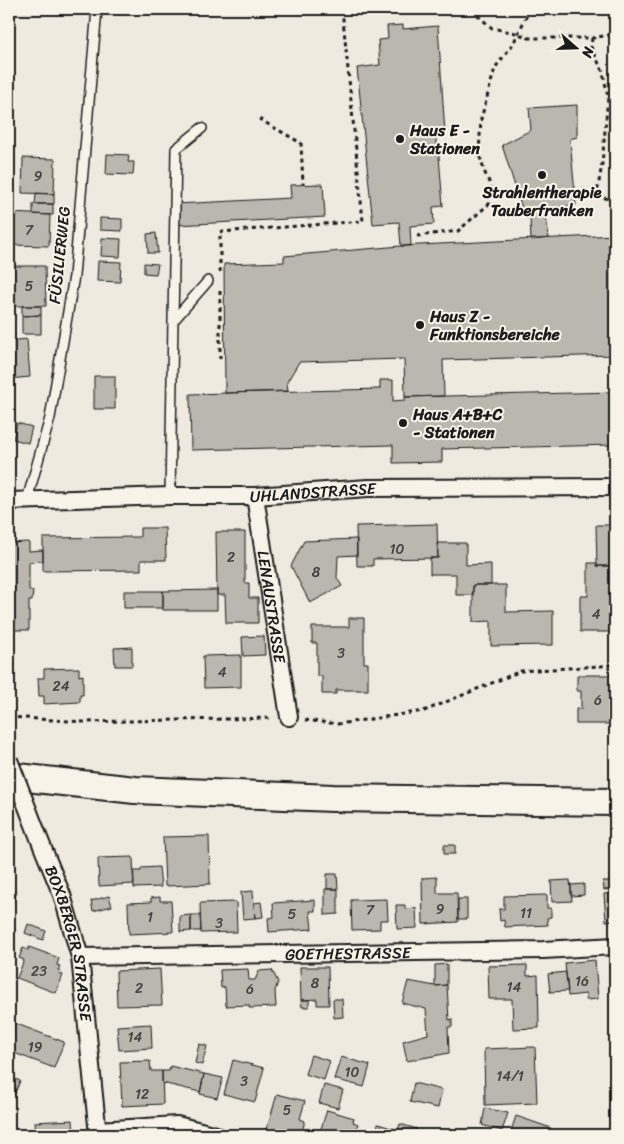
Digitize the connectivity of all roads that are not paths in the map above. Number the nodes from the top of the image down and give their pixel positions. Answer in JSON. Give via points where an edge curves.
{"nodes":[{"id":1,"x":97,"y":9,"type":"edge"},
{"id":2,"x":202,"y":128,"type":"dead end"},
{"id":3,"x":208,"y":281,"type":"dead end"},
{"id":4,"x":173,"y":321,"type":"junction"},
{"id":5,"x":615,"y":487,"type":"edge"},
{"id":6,"x":170,"y":496,"type":"junction"},
{"id":7,"x":255,"y":496,"type":"junction"},
{"id":8,"x":27,"y":500,"type":"junction"},
{"id":9,"x":9,"y":502,"type":"edge"},
{"id":10,"x":289,"y":717,"type":"road end"},
{"id":11,"x":9,"y":760,"type":"edge"},
{"id":12,"x":9,"y":776,"type":"edge"},
{"id":13,"x":615,"y":802,"type":"edge"},
{"id":14,"x":615,"y":946,"type":"edge"},
{"id":15,"x":80,"y":957,"type":"junction"},
{"id":16,"x":98,"y":1133,"type":"edge"},
{"id":17,"x":216,"y":1135,"type":"edge"}],
"edges":[{"from":1,"to":8,"type":"lane","name":"FÜSILIERWEG","via":[[74,276],[50,418]]},
{"from":2,"to":4,"type":"lane","via":[[176,149]]},
{"from":3,"to":4,"type":"lane"},
{"from":4,"to":6,"type":"lane"},
{"from":5,"to":7,"type":"street","name":"UHLANDSTRASSE","via":[[368,488]]},
{"from":6,"to":7,"type":"street","name":"UHLANDSTRASSE"},
{"from":6,"to":8,"type":"street","name":"UHLANDSTRASSE"},
{"from":7,"to":10,"type":"street","name":"LENAUSTRASSE"},
{"from":8,"to":9,"type":"street","name":"UHLANDSTRASSE"},
{"from":11,"to":15,"type":"street","name":"BOXBERGER STRASSE","bridge":true,"via":[[62,895]]},
{"from":12,"to":13,"type":"main road","via":[[135,790],[334,798]]},
{"from":14,"to":15,"type":"street","name":"GOETHESTRASSE","via":[[543,950]]},
{"from":15,"to":16,"type":"street","name":"BOXBERGER STRASSE"},
{"from":16,"to":17,"type":"street","via":[[177,1125]]}]}
